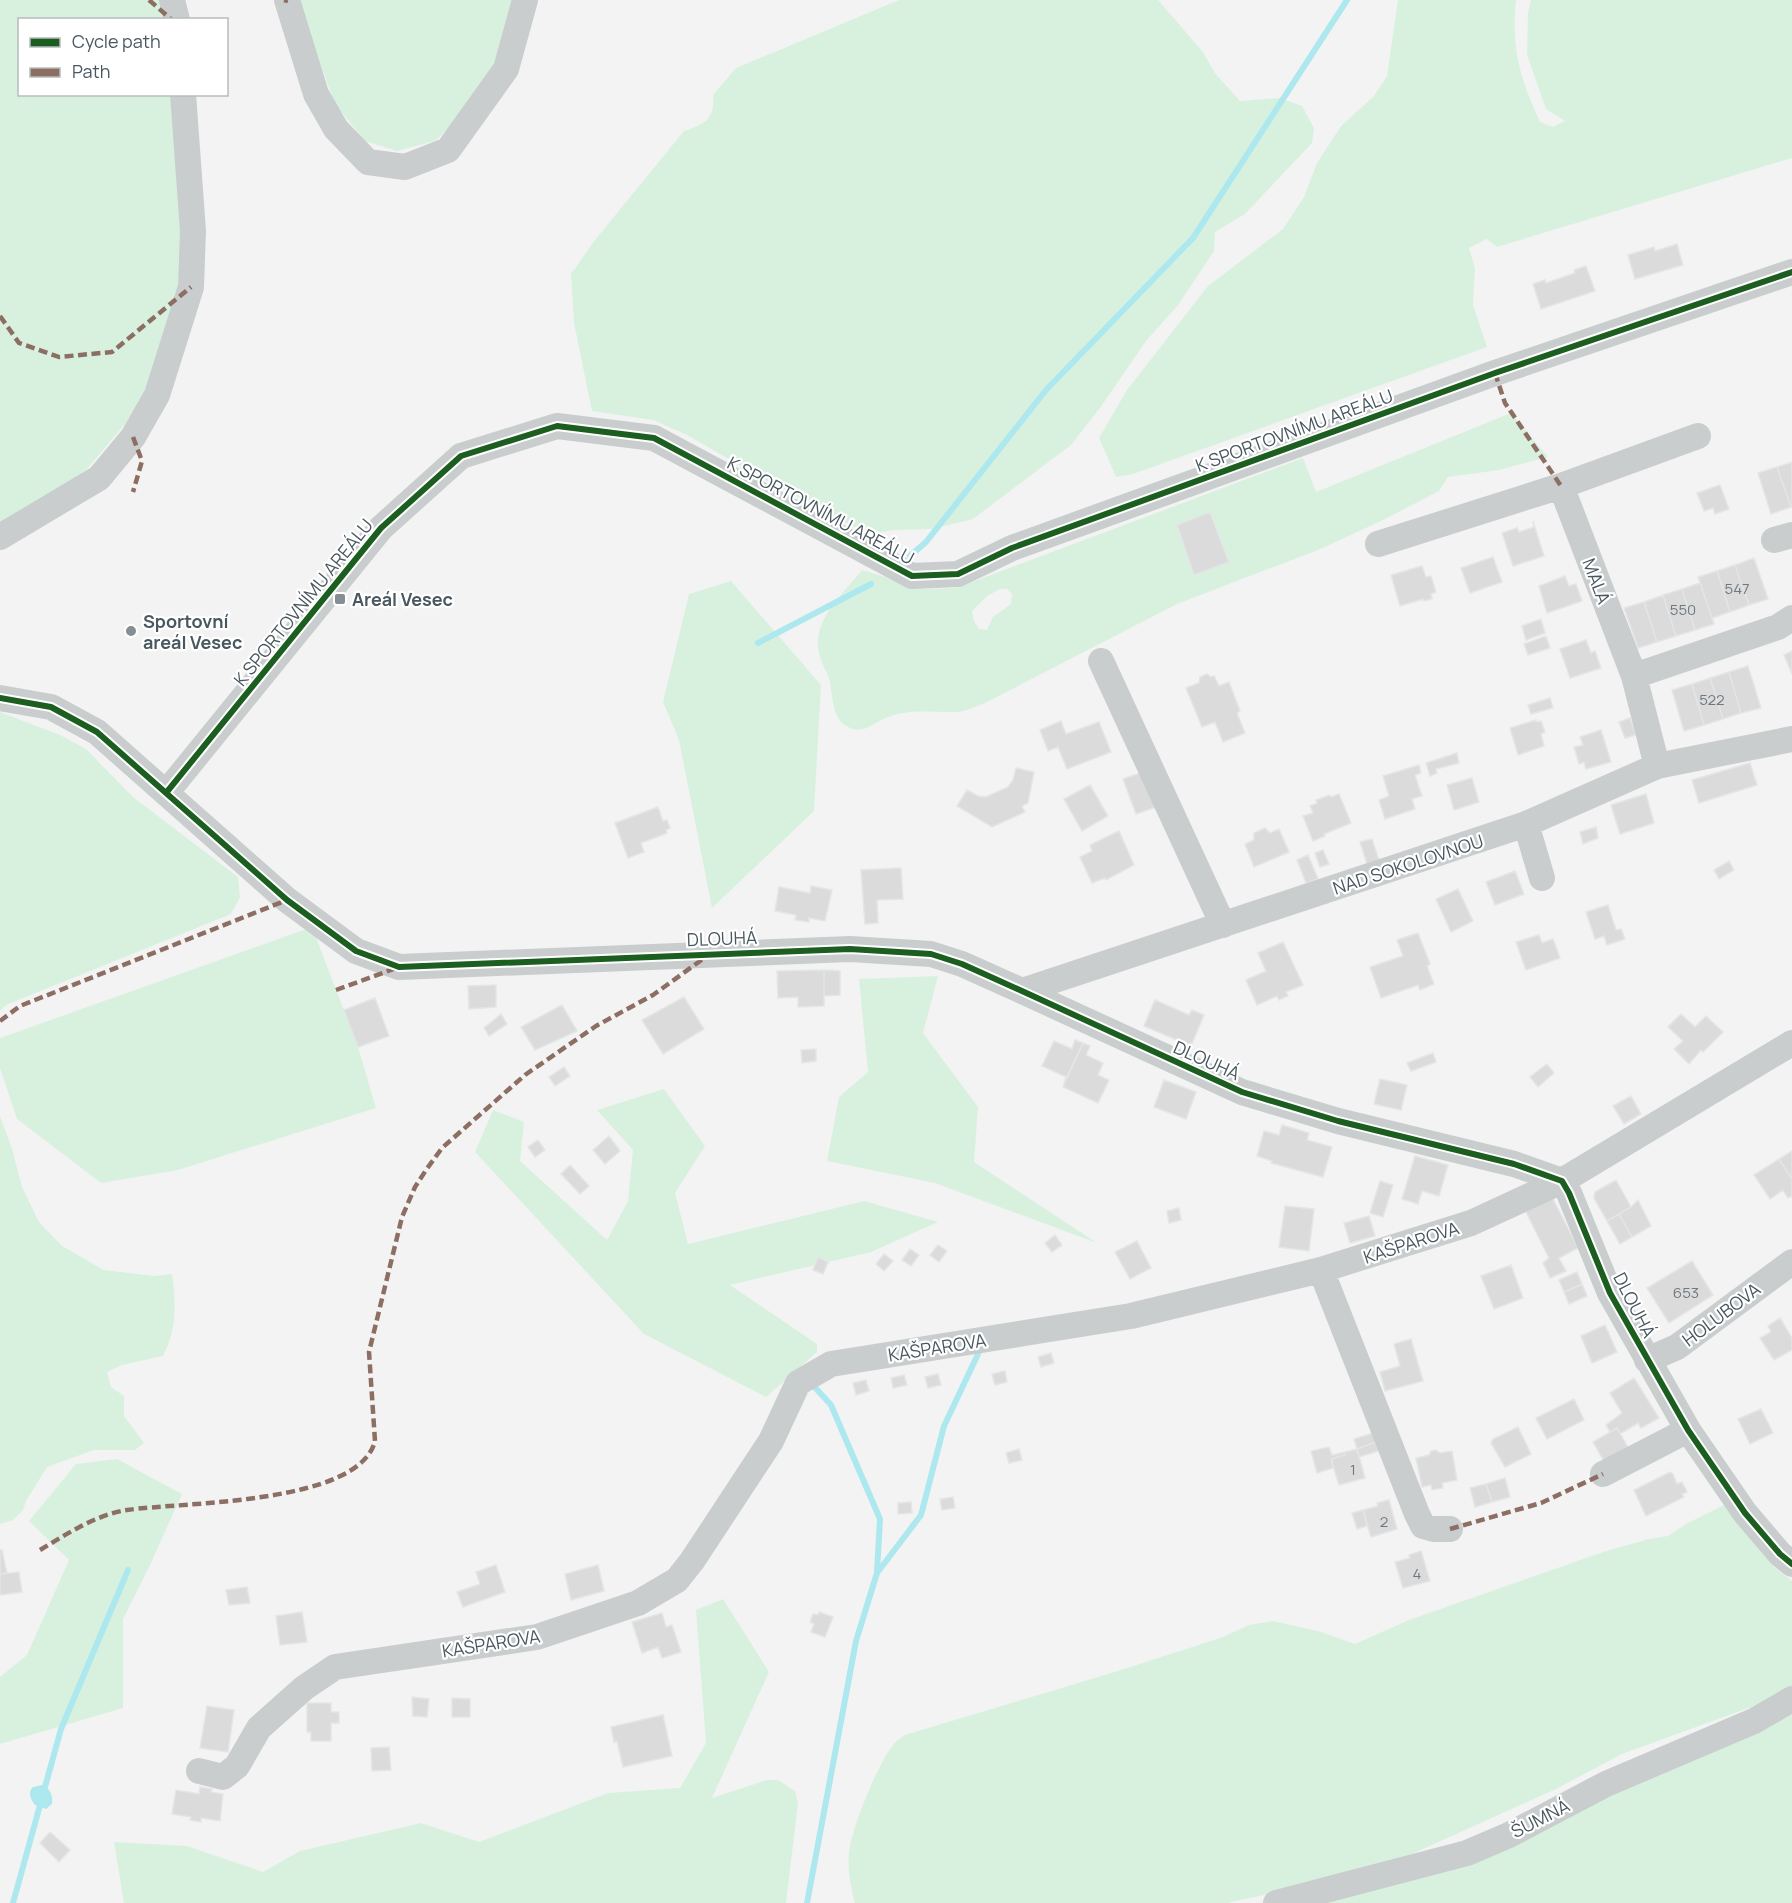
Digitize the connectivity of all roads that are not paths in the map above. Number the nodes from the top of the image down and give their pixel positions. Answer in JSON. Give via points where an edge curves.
{"nodes":[{"id":1,"x":172,"y":0,"type":"edge"},
{"id":2,"x":287,"y":0,"type":"edge"},
{"id":3,"x":525,"y":0,"type":"edge"},
{"id":4,"x":176,"y":18,"type":"edge"},
{"id":5,"x":183,"y":96,"type":"edge"},
{"id":6,"x":1792,"y":272,"type":"edge"},
{"id":7,"x":1698,"y":436,"type":"dead end"},
{"id":8,"x":1561,"y":486,"type":"junction"},
{"id":9,"x":0,"y":537,"type":"edge"},
{"id":10,"x":1378,"y":544,"type":"dead end"},
{"id":11,"x":1792,"y":618,"type":"edge"},
{"id":12,"x":1101,"y":661,"type":"dead end"},
{"id":13,"x":1634,"y":676,"type":"junction"},
{"id":14,"x":0,"y":698,"type":"edge"},
{"id":15,"x":1792,"y":739,"type":"edge"},
{"id":16,"x":1657,"y":766,"type":"junction"},
{"id":17,"x":166,"y":793,"type":"junction"},
{"id":18,"x":1526,"y":824,"type":"junction"},
{"id":19,"x":1542,"y":878,"type":"dead end"},
{"id":20,"x":1223,"y":925,"type":"junction"},
{"id":21,"x":1022,"y":991,"type":"junction"},
{"id":22,"x":1792,"y":1043,"type":"edge"},
{"id":23,"x":1562,"y":1181,"type":"junction"},
{"id":24,"x":1792,"y":1262,"type":"edge"},
{"id":25,"x":1321,"y":1270,"type":"junction"},
{"id":26,"x":1647,"y":1360,"type":"junction"},
{"id":27,"x":1688,"y":1431,"type":"junction"},
{"id":28,"x":1603,"y":1474,"type":"dead end"},
{"id":29,"x":1450,"y":1529,"type":"dead end"},
{"id":30,"x":1792,"y":1564,"type":"edge"},
{"id":31,"x":1792,"y":1699,"type":"edge"},
{"id":32,"x":199,"y":1771,"type":"dead end"},
{"id":33,"x":1276,"y":1903,"type":"edge"}],
"edges":[{"from":1,"to":4,"type":"street"},
{"from":2,"to":3,"type":"street","via":[[316,94],[336,129],[368,162],[405,167],[448,150],[506,69]]},
{"from":5,"to":9,"type":"street","via":[[192,231],[191,287],[157,395],[133,437],[99,478]]},
{"from":6,"to":17,"type":"street","name":"K SPORTOVNÍMU AREÁLU","via":[[1461,385],[1023,544],[958,574],[912,576],[654,438],[557,426],[461,456],[381,528]]},
{"from":7,"to":8,"type":"street"},
{"from":8,"to":10,"type":"street"},
{"from":8,"to":13,"type":"street","name":"MALÁ"},
{"from":11,"to":13,"type":"street","via":[[1778,627]]},
{"from":12,"to":20,"type":"street"},
{"from":13,"to":16,"type":"street","name":"MALÁ"},
{"from":14,"to":17,"type":"street","via":[[51,706],[97,732]]},
{"from":15,"to":16,"type":"street","name":"NAD SOKOLOVNOU"},
{"from":16,"to":18,"type":"street","name":"NAD SOKOLOVNOU"},
{"from":17,"to":21,"type":"street","name":"DLOUHÁ","via":[[287,900],[356,951],[399,967],[850,949],[931,954]]},
{"from":18,"to":19,"type":"street"},
{"from":18,"to":20,"type":"street","name":"NAD SOKOLOVNOU"},
{"from":20,"to":21,"type":"street","name":"NAD SOKOLOVNOU"},
{"from":21,"to":23,"type":"street","name":"DLOUHÁ","via":[[1242,1092],[1338,1121],[1514,1164]]},
{"from":22,"to":23,"type":"street","name":"KAŠPAROVA"},
{"from":23,"to":25,"type":"street","name":"KAŠPAROVA","via":[[1471,1223]]},
{"from":23,"to":26,"type":"street","name":"DLOUHÁ","via":[[1610,1293]]},
{"from":24,"to":26,"type":"street","name":"HOLUBOVA","via":[[1677,1347]]},
{"from":25,"to":29,"type":"street","via":[[1417,1514],[1423,1526]]},
{"from":25,"to":32,"type":"street","name":"KAŠPAROVA","via":[[1131,1316],[831,1364],[798,1383],[771,1441],[677,1580],[638,1604],[537,1637],[335,1667],[304,1688],[259,1728],[237,1766],[223,1777]]},
{"from":26,"to":27,"type":"street","name":"DLOUHÁ"},
{"from":27,"to":28,"type":"street"},
{"from":27,"to":30,"type":"street","name":"DLOUHÁ","via":[[1745,1513]]},
{"from":31,"to":33,"type":"street","name":"ŠUMNÁ","via":[[1754,1721],[1606,1784],[1467,1853]]}]}
